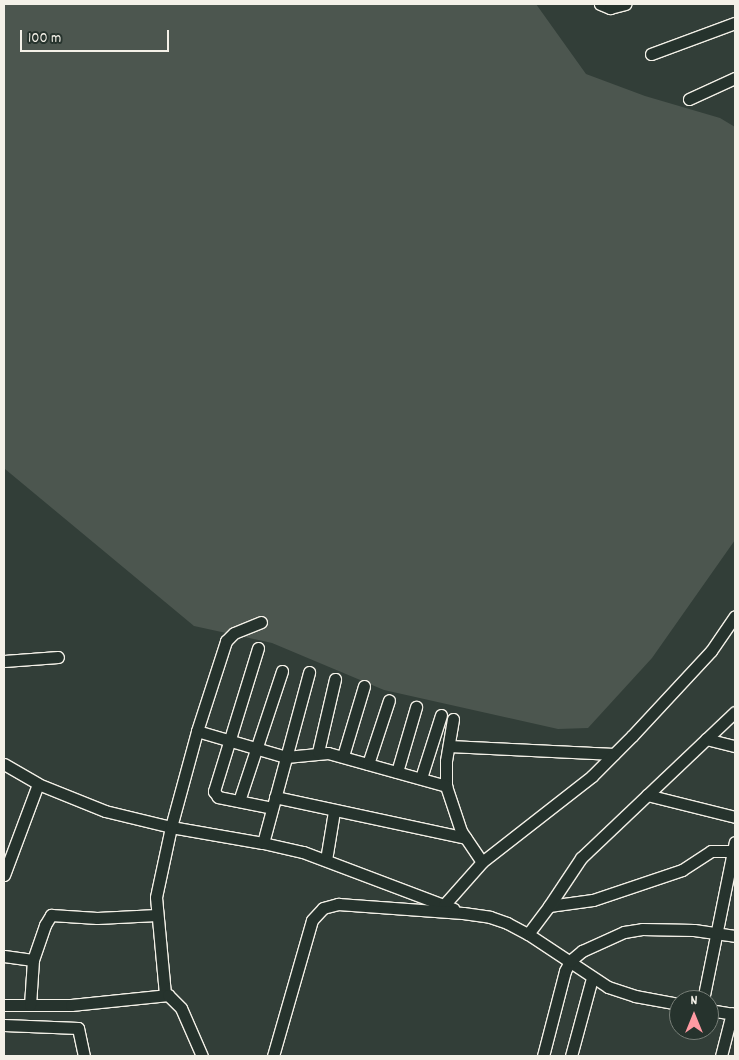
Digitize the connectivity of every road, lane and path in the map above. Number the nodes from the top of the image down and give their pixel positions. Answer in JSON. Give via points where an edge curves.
{"nodes":[{"id":1,"x":600,"y":4,"type":"edge"},
{"id":2,"x":625,"y":4,"type":"edge"},
{"id":3,"x":735,"y":22,"type":"edge"},
{"id":4,"x":651,"y":54,"type":"dead end"},
{"id":5,"x":735,"y":78,"type":"edge"},
{"id":6,"x":689,"y":99,"type":"dead end"},
{"id":7,"x":735,"y":616,"type":"edge"},
{"id":8,"x":261,"y":622,"type":"dead end"},
{"id":9,"x":258,"y":648,"type":"dead end"},
{"id":10,"x":58,"y":657,"type":"dead end"},
{"id":11,"x":4,"y":661,"type":"edge"},
{"id":12,"x":282,"y":671,"type":"dead end"},
{"id":13,"x":309,"y":672,"type":"dead end"},
{"id":14,"x":335,"y":679,"type":"dead end"},
{"id":15,"x":364,"y":686,"type":"dead end"},
{"id":16,"x":389,"y":700,"type":"dead end"},
{"id":17,"x":416,"y":707,"type":"dead end"},
{"id":18,"x":735,"y":712,"type":"edge"},
{"id":19,"x":442,"y":715,"type":"dead end"},
{"id":20,"x":453,"y":719,"type":"dead end"},
{"id":21,"x":197,"y":731,"type":"junction"},
{"id":22,"x":706,"y":739,"type":"junction"},
{"id":23,"x":229,"y":740,"type":"junction"},
{"id":24,"x":449,"y":746,"type":"junction"},
{"id":25,"x":735,"y":746,"type":"edge"},
{"id":26,"x":256,"y":748,"type":"junction"},
{"id":27,"x":318,"y":752,"type":"junction"},
{"id":28,"x":614,"y":754,"type":"junction"},
{"id":29,"x":343,"y":756,"type":"junction"},
{"id":30,"x":286,"y":757,"type":"junction"},
{"id":31,"x":4,"y":764,"type":"edge"},
{"id":32,"x":368,"y":764,"type":"junction"},
{"id":33,"x":397,"y":772,"type":"junction"},
{"id":34,"x":421,"y":778,"type":"junction"},
{"id":35,"x":38,"y":784,"type":"junction"},
{"id":36,"x":446,"y":786,"type":"junction"},
{"id":37,"x":647,"y":795,"type":"junction"},
{"id":38,"x":239,"y":801,"type":"junction"},
{"id":39,"x":274,"y":803,"type":"junction"},
{"id":40,"x":334,"y":811,"type":"junction"},
{"id":41,"x":735,"y":817,"type":"edge"},
{"id":42,"x":171,"y":827,"type":"junction"},
{"id":43,"x":466,"y":838,"type":"junction"},
{"id":44,"x":263,"y":843,"type":"junction"},
{"id":45,"x":734,"y":846,"type":"edge"},
{"id":46,"x":326,"y":860,"type":"junction"},
{"id":47,"x":482,"y":862,"type":"junction"},
{"id":48,"x":4,"y":875,"type":"edge"},
{"id":49,"x":444,"y":905,"type":"junction"},
{"id":50,"x":550,"y":906,"type":"junction"},
{"id":51,"x":464,"y":913,"type":"junction"},
{"id":52,"x":157,"y":915,"type":"junction"},
{"id":53,"x":716,"y":932,"type":"junction"},
{"id":54,"x":528,"y":934,"type":"junction"},
{"id":55,"x":735,"y":936,"type":"edge"},
{"id":56,"x":4,"y":956,"type":"edge"},
{"id":57,"x":33,"y":960,"type":"junction"},
{"id":58,"x":570,"y":961,"type":"junction"},
{"id":59,"x":592,"y":978,"type":"junction"},
{"id":60,"x":705,"y":990,"type":"edge"},
{"id":61,"x":165,"y":994,"type":"junction"},
{"id":62,"x":669,"y":1002,"type":"edge"},
{"id":63,"x":4,"y":1005,"type":"edge"},
{"id":64,"x":36,"y":1005,"type":"junction"},
{"id":65,"x":719,"y":1011,"type":"edge"},
{"id":66,"x":734,"y":1013,"type":"edge"},
{"id":67,"x":4,"y":1024,"type":"edge"},
{"id":68,"x":40,"y":1026,"type":"junction"},
{"id":69,"x":84,"y":1056,"type":"edge"},
{"id":70,"x":202,"y":1056,"type":"edge"},
{"id":71,"x":273,"y":1056,"type":"edge"},
{"id":72,"x":543,"y":1056,"type":"edge"},
{"id":73,"x":571,"y":1056,"type":"edge"},
{"id":74,"x":721,"y":1056,"type":"edge"}],
"edges":[{"from":1,"to":2,"type":"street","via":[[610,8]]},
{"from":3,"to":4,"type":"street"},
{"from":5,"to":6,"type":"street"},
{"from":7,"to":28,"type":"street","via":[[700,665]]},
{"from":8,"to":21,"type":"street","via":[[228,638]]},
{"from":9,"to":23,"type":"street"},
{"from":10,"to":11,"type":"street"},
{"from":12,"to":26,"type":"street"},
{"from":13,"to":30,"type":"street"},
{"from":14,"to":27,"type":"street"},
{"from":15,"to":29,"type":"street"},
{"from":16,"to":32,"type":"street"},
{"from":17,"to":33,"type":"street"},
{"from":18,"to":22,"type":"street"},
{"from":19,"to":34,"type":"street"},
{"from":20,"to":24,"type":"street"},
{"from":21,"to":23,"type":"street"},
{"from":21,"to":42,"type":"street"},
{"from":22,"to":25,"type":"street"},
{"from":22,"to":37,"type":"street"},
{"from":23,"to":26,"type":"street"},
{"from":23,"to":38,"type":"street","via":[[214,791],[218,797]]},
{"from":24,"to":28,"type":"street"},
{"from":24,"to":36,"type":"street"},
{"from":26,"to":30,"type":"street"},
{"from":26,"to":38,"type":"street"},
{"from":27,"to":29,"type":"street"},
{"from":27,"to":30,"type":"street"},
{"from":28,"to":47,"type":"street","via":[[592,776]]},
{"from":29,"to":32,"type":"street"},
{"from":30,"to":39,"type":"street"},
{"from":31,"to":35,"type":"street"},
{"from":32,"to":33,"type":"street"},
{"from":33,"to":34,"type":"street"},
{"from":34,"to":36,"type":"street"},
{"from":35,"to":42,"type":"street","via":[[105,811]]},
{"from":35,"to":48,"type":"street"},
{"from":36,"to":43,"type":"street","via":[[454,815]]},
{"from":37,"to":41,"type":"street"},
{"from":37,"to":50,"type":"street","via":[[581,858]]},
{"from":38,"to":39,"type":"street"},
{"from":39,"to":40,"type":"street"},
{"from":39,"to":44,"type":"street"},
{"from":40,"to":43,"type":"street"},
{"from":40,"to":46,"type":"street"},
{"from":42,"to":44,"type":"street"},
{"from":42,"to":52,"type":"street","via":[[159,879]]},
{"from":43,"to":47,"type":"street"},
{"from":44,"to":46,"type":"street"},
{"from":45,"to":50,"type":"street","via":[[711,851],[682,870],[593,900]]},
{"from":45,"to":53,"type":"street"},
{"from":46,"to":49,"type":"street"},
{"from":47,"to":49,"type":"street"},
{"from":49,"to":51,"type":"street"},
{"from":50,"to":54,"type":"street"},
{"from":51,"to":54,"type":"street","via":[[507,922]]},
{"from":51,"to":71,"type":"street","via":[[347,904],[323,908],[312,920]]},
{"from":52,"to":57,"type":"street","via":[[97,918],[51,915]]},
{"from":52,"to":61,"type":"street"},
{"from":53,"to":55,"type":"street"},
{"from":53,"to":58,"type":"street","via":[[632,930],[582,951]]},
{"from":53,"to":60,"type":"street"},
{"from":54,"to":58,"type":"street"},
{"from":56,"to":57,"type":"street"},
{"from":57,"to":64,"type":"street"},
{"from":58,"to":59,"type":"street"},
{"from":58,"to":72,"type":"street"},
{"from":59,"to":62,"type":"street","via":[[636,996]]},
{"from":59,"to":73,"type":"street"},
{"from":61,"to":64,"type":"street","via":[[86,1004]]},
{"from":61,"to":70,"type":"street","via":[[173,998],[180,1008]]},
{"from":63,"to":64,"type":"street"},
{"from":64,"to":68,"type":"street"},
{"from":65,"to":66,"type":"street"},
{"from":66,"to":74,"type":"street"},
{"from":67,"to":68,"type":"street"},
{"from":68,"to":69,"type":"street","via":[[78,1028]]}]}
